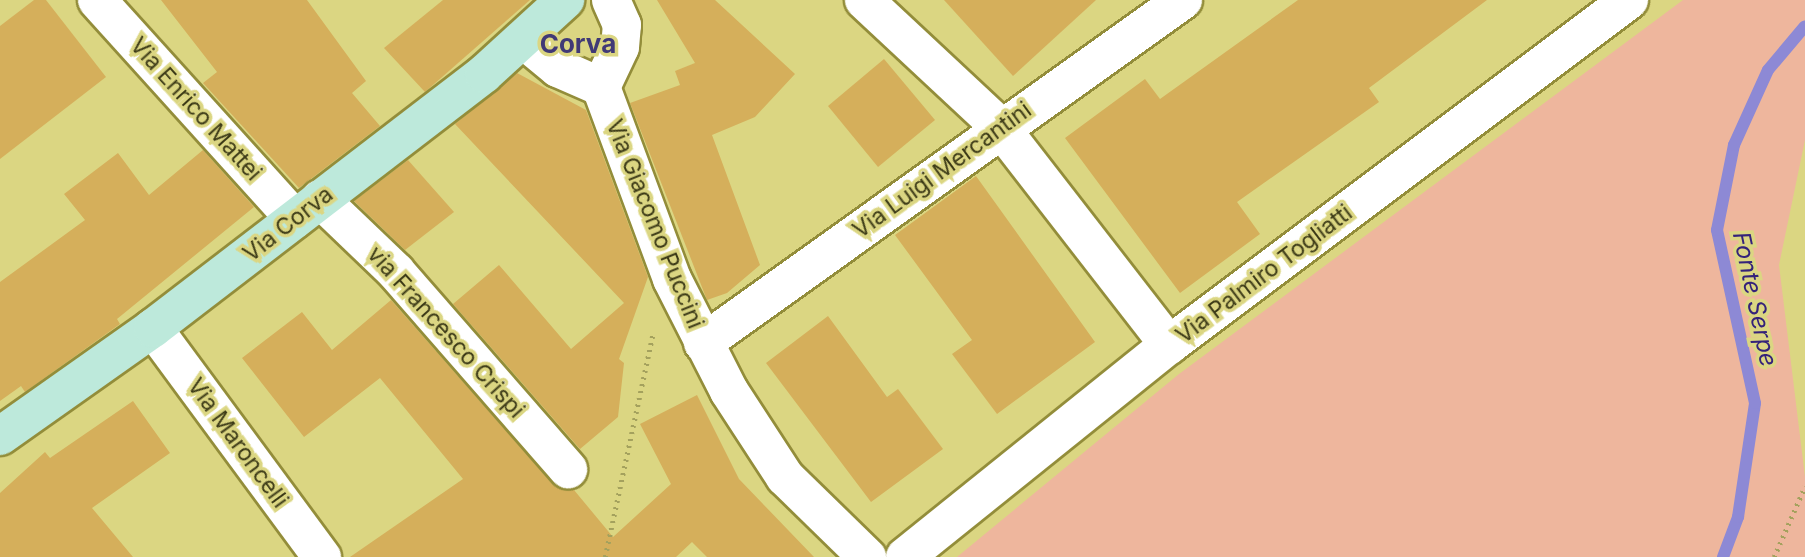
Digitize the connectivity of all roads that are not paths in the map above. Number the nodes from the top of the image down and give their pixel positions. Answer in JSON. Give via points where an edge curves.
{"nodes":[{"id":1,"x":97,"y":0,"type":"edge"},
{"id":2,"x":565,"y":0,"type":"edge"},
{"id":3,"x":611,"y":0,"type":"edge"},
{"id":4,"x":864,"y":0,"type":"edge"},
{"id":5,"x":1183,"y":0,"type":"edge"},
{"id":6,"x":1629,"y":0,"type":"edge"},
{"id":7,"x":524,"y":40,"type":"junction"},
{"id":8,"x":601,"y":87,"type":"junction"},
{"id":9,"x":1000,"y":127,"type":"junction"},
{"id":10,"x":307,"y":209,"type":"junction"},
{"id":11,"x":153,"y":328,"type":"junction"},
{"id":12,"x":703,"y":343,"type":"junction"},
{"id":13,"x":1169,"y":345,"type":"junction"},
{"id":14,"x":0,"y":436,"type":"edge"},
{"id":15,"x":568,"y":469,"type":"dead end"},
{"id":16,"x":322,"y":557,"type":"edge"},
{"id":17,"x":867,"y":557,"type":"edge"},
{"id":18,"x":905,"y":557,"type":"edge"}],
"edges":[{"from":1,"to":10,"type":"street","name":"Via Enrico Mattei"},
{"from":2,"to":7,"type":"street","name":"Via Corva"},
{"from":3,"to":8,"type":"street","via":[[622,25],[621,47]]},
{"from":4,"to":9,"type":"street"},
{"from":5,"to":9,"type":"street","name":"Via Luigi Mercantini"},
{"from":6,"to":13,"type":"street","name":"Via Palmiro Togliatti"},
{"from":7,"to":8,"type":"street","via":[[558,68]]},
{"from":7,"to":10,"type":"street","name":"Via Corva"},
{"from":8,"to":12,"type":"street","name":"Via Giacomo Puccini","via":[[673,279]]},
{"from":9,"to":12,"type":"street","name":"Via Luigi Mercantini"},
{"from":9,"to":13,"type":"street"},
{"from":10,"to":11,"type":"street","name":"Via Corva"},
{"from":10,"to":15,"type":"street","name":"via Francesco Crispi","via":[[396,272]]},
{"from":11,"to":14,"type":"street","name":"Via Corva"},
{"from":11,"to":16,"type":"street","name":"Via Maroncelli"},
{"from":12,"to":17,"type":"street","name":"Via Giacomo Puccini","via":[[785,477]]},
{"from":13,"to":18,"type":"street","name":"Via Palmiro Togliatti"}]}
